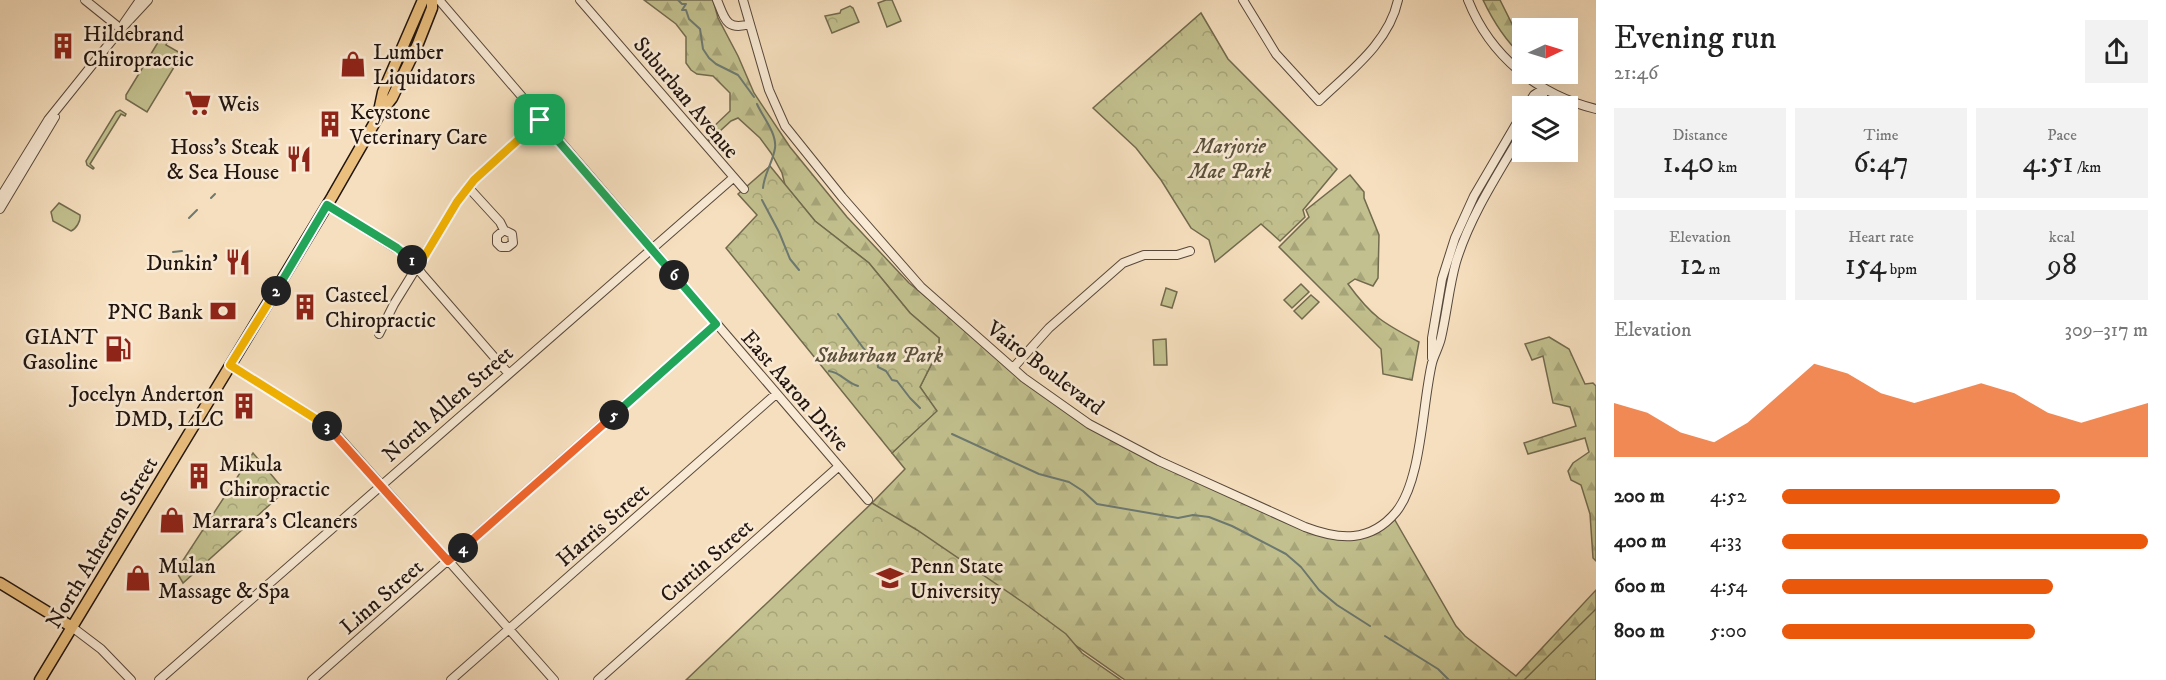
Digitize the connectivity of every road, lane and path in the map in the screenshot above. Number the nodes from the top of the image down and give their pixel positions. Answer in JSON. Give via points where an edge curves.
{"nodes":[{"id":1,"x":85,"y":0,"type":"edge"},
{"id":2,"x":140,"y":0,"type":"edge"},
{"id":3,"x":148,"y":0,"type":"edge"},
{"id":4,"x":423,"y":0,"type":"edge"},
{"id":5,"x":432,"y":0,"type":"edge"},
{"id":6,"x":439,"y":0,"type":"edge"},
{"id":7,"x":580,"y":0,"type":"edge"},
{"id":8,"x":717,"y":0,"type":"edge"},
{"id":9,"x":742,"y":0,"type":"edge"},
{"id":10,"x":1243,"y":0,"type":"edge"},
{"id":11,"x":1398,"y":0,"type":"edge"},
{"id":12,"x":1468,"y":0,"type":"edge"},
{"id":13,"x":750,"y":24,"type":"junction"},
{"id":14,"x":122,"y":29,"type":"junction"},
{"id":15,"x":1543,"y":89,"type":"junction"},
{"id":16,"x":1533,"y":96,"type":"edge"},
{"id":17,"x":1543,"y":96,"type":"edge"},
{"id":18,"x":58,"y":108,"type":"junction"},
{"id":19,"x":1596,"y":109,"type":"edge"},
{"id":20,"x":379,"y":114,"type":"junction"},
{"id":21,"x":540,"y":120,"type":"junction"},
{"id":22,"x":1512,"y":131,"type":"edge"},
{"id":23,"x":1512,"y":150,"type":"edge"},
{"id":24,"x":733,"y":178,"type":"junction"},
{"id":25,"x":468,"y":187,"type":"junction"},
{"id":26,"x":744,"y":189,"type":"dead end"},
{"id":27,"x":0,"y":198,"type":"edge"},
{"id":28,"x":327,"y":205,"type":"junction"},
{"id":29,"x":0,"y":209,"type":"edge"},
{"id":30,"x":504,"y":231,"type":"dead end"},
{"id":31,"x":651,"y":248,"type":"junction"},
{"id":32,"x":1190,"y":251,"type":"dead end"},
{"id":33,"x":418,"y":267,"type":"junction"},
{"id":34,"x":716,"y":324,"type":"junction"},
{"id":35,"x":379,"y":334,"type":"dead end"},
{"id":36,"x":1433,"y":362,"type":"junction"},
{"id":37,"x":230,"y":365,"type":"junction"},
{"id":38,"x":1013,"y":368,"type":"junction"},
{"id":39,"x":507,"y":374,"type":"junction"},
{"id":40,"x":776,"y":394,"type":"junction"},
{"id":41,"x":838,"y":467,"type":"junction"},
{"id":42,"x":381,"y":485,"type":"junction"},
{"id":43,"x":868,"y":500,"type":"dead end"},
{"id":44,"x":448,"y":561,"type":"junction"},
{"id":45,"x":0,"y":583,"type":"edge"},
{"id":46,"x":72,"y":627,"type":"junction"},
{"id":47,"x":509,"y":630,"type":"junction"},
{"id":48,"x":40,"y":680,"type":"edge"},
{"id":49,"x":131,"y":680,"type":"edge"},
{"id":50,"x":159,"y":680,"type":"edge"},
{"id":51,"x":312,"y":680,"type":"edge"},
{"id":52,"x":451,"y":680,"type":"edge"},
{"id":53,"x":554,"y":680,"type":"edge"},
{"id":54,"x":598,"y":680,"type":"edge"}],
"edges":[{"from":1,"to":14,"type":"street"},
{"from":2,"to":14,"type":"street"},
{"from":3,"to":14,"type":"street"},
{"from":4,"to":20,"type":"main road","name":"North Atherton Street","via":[[383,92]]},
{"from":5,"to":20,"type":"main road","name":"North Atherton Street","via":[[403,78]]},
{"from":6,"to":21,"type":"street","name":"East Aaron Drive"},
{"from":7,"to":24,"type":"street","name":"Suburban Avenue"},
{"from":8,"to":13,"type":"street","via":[[727,22],[735,27]]},
{"from":9,"to":13,"type":"street","name":"Vairo Boulevard"},
{"from":10,"to":11,"type":"street","via":[[1276,54],[1319,101],[1379,42],[1390,25]]},
{"from":12,"to":15,"type":"street","via":[[1504,57]]},
{"from":13,"to":38,"type":"street","name":"Vairo Boulevard","via":[[777,109],[801,148],[905,271]]},
{"from":14,"to":18,"type":"street"},
{"from":15,"to":16,"type":"street"},
{"from":15,"to":17,"type":"street"},
{"from":15,"to":19,"type":"street"},
{"from":18,"to":27,"type":"street"},
{"from":18,"to":29,"type":"street"},
{"from":20,"to":28,"type":"main road","name":"North Atherton Street"},
{"from":21,"to":25,"type":"street"},
{"from":21,"to":31,"type":"street","name":"East Aaron Drive"},
{"from":22,"to":36,"type":"street","name":"Vairo Boulevard","via":[[1455,238],[1440,289],[1432,338]]},
{"from":23,"to":36,"type":"street","name":"Vairo Boulevard","via":[[1482,201],[1456,261]]},
{"from":24,"to":26,"type":"street","name":"Suburban Avenue"},
{"from":24,"to":31,"type":"street","name":"North Allen Street"},
{"from":25,"to":30,"type":"street"},
{"from":25,"to":33,"type":"street"},
{"from":28,"to":33,"type":"street","via":[[397,248]]},
{"from":28,"to":37,"type":"main road","name":"North Atherton Street"},
{"from":31,"to":34,"type":"street","name":"East Aaron Drive"},
{"from":31,"to":39,"type":"street","name":"North Allen Street"},
{"from":32,"to":38,"type":"street","via":[[1144,255],[1123,263],[1048,328]]},
{"from":33,"to":35,"type":"street"},
{"from":33,"to":39,"type":"street"},
{"from":34,"to":40,"type":"street","name":"East Aaron Drive"},
{"from":34,"to":44,"type":"street","name":"Linn Street"},
{"from":36,"to":38,"type":"street","name":"Vairo Boulevard","via":[[1405,497],[1379,526],[1367,533],[1341,537],[1305,527],[1123,444],[1072,413]]},
{"from":37,"to":42,"type":"street","via":[[327,426]]},
{"from":37,"to":46,"type":"main road","name":"North Atherton Street"},
{"from":39,"to":42,"type":"street","name":"North Allen Street"},
{"from":40,"to":41,"type":"street","name":"East Aaron Drive"},
{"from":40,"to":47,"type":"street","name":"Harris Street"},
{"from":41,"to":43,"type":"street","name":"East Aaron Drive"},
{"from":41,"to":54,"type":"street","name":"Curtin Street"},
{"from":42,"to":44,"type":"street"},
{"from":42,"to":50,"type":"street","name":"North Allen Street"},
{"from":44,"to":47,"type":"street"},
{"from":44,"to":51,"type":"street","name":"Linn Street"},
{"from":45,"to":46,"type":"main road"},
{"from":46,"to":48,"type":"main road","name":"North Atherton Street"},
{"from":46,"to":49,"type":"street","via":[[101,649]]},
{"from":47,"to":52,"type":"street","name":"Harris Street"},
{"from":47,"to":53,"type":"street"}]}
